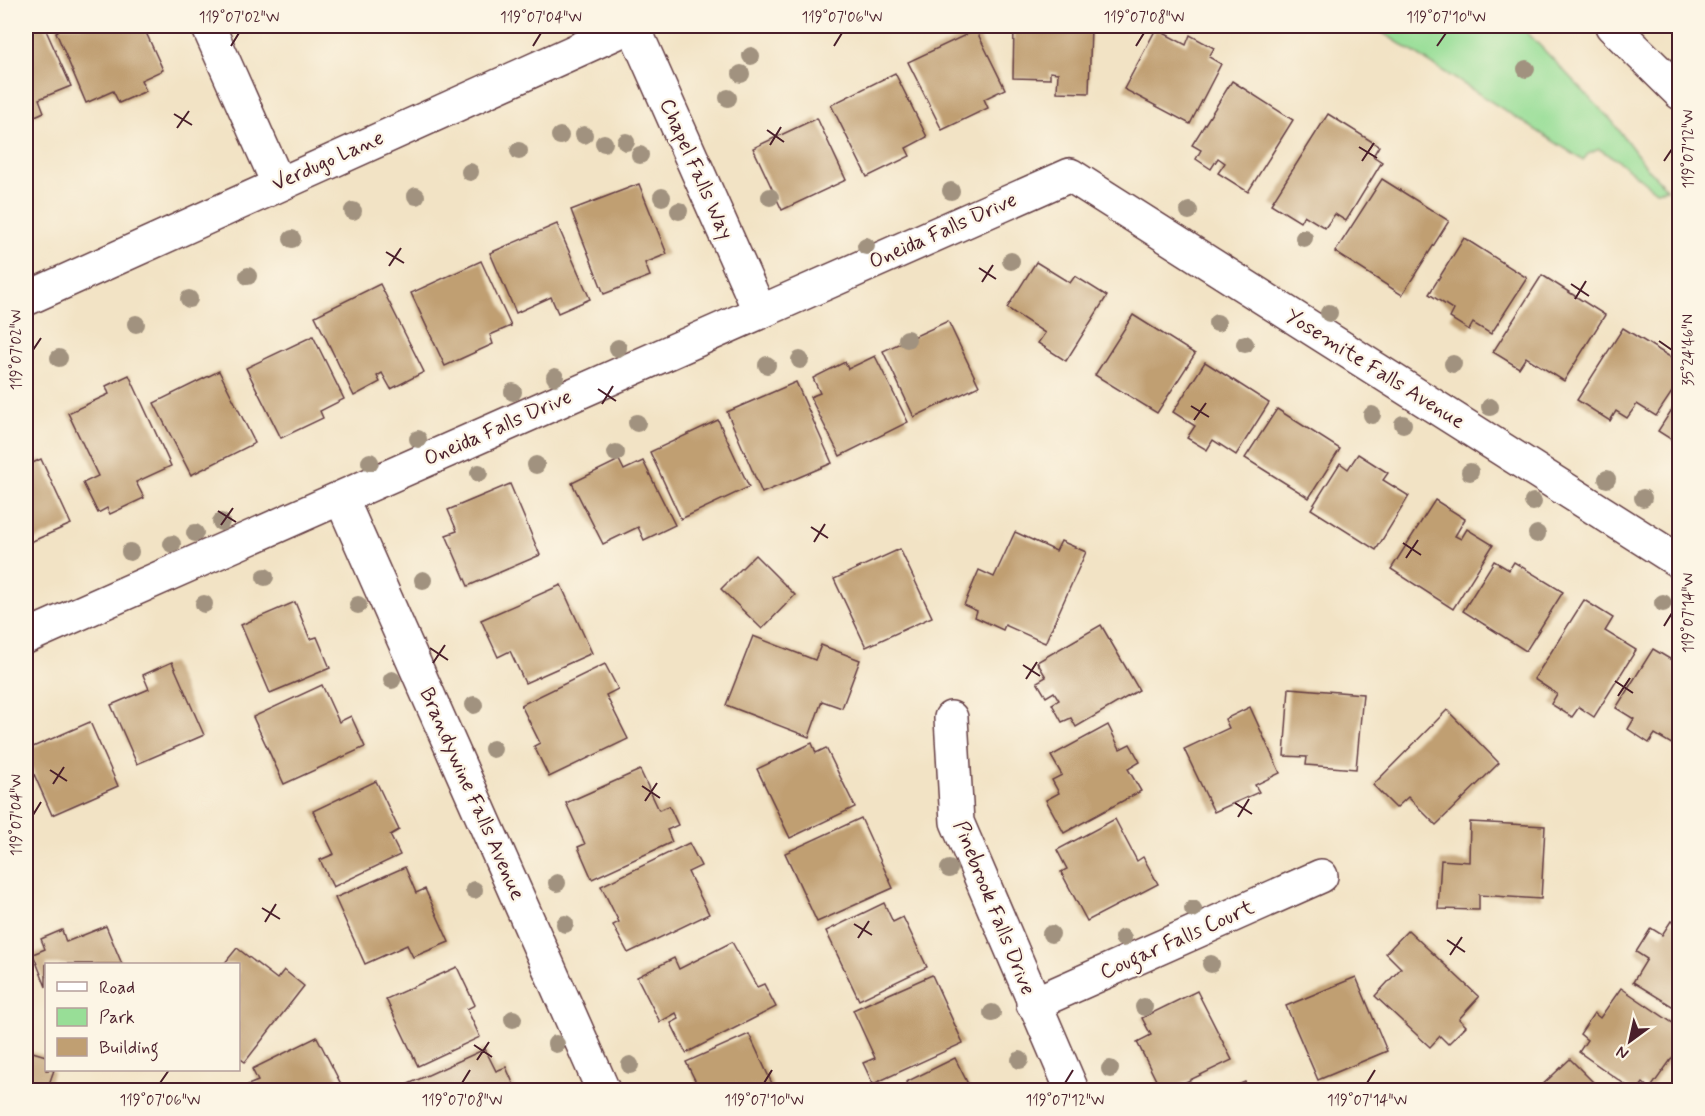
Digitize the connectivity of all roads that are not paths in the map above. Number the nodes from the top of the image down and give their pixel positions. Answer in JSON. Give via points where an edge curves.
{"nodes":[{"id":1,"x":208,"y":26,"type":"edge"},
{"id":2,"x":632,"y":26,"type":"edge"},
{"id":3,"x":1612,"y":26,"type":"edge"},
{"id":4,"x":1680,"y":93,"type":"edge"},
{"id":5,"x":1070,"y":175,"type":"joint"},
{"id":6,"x":278,"y":183,"type":"junction"},
{"id":7,"x":26,"y":299,"type":"edge"},
{"id":8,"x":760,"y":312,"type":"junction"},
{"id":9,"x":341,"y":498,"type":"junction"},
{"id":10,"x":1680,"y":562,"type":"edge"},
{"id":11,"x":26,"y":637,"type":"edge"},
{"id":12,"x":951,"y":718,"type":"dead end"},
{"id":13,"x":1321,"y":876,"type":"dead end"},
{"id":14,"x":1033,"y":1004,"type":"junction"},
{"id":15,"x":603,"y":1090,"type":"edge"},
{"id":16,"x":1072,"y":1090,"type":"edge"}],
"edges":[{"from":1,"to":6,"type":"street"},
{"from":2,"to":6,"type":"street","name":"Verdugo Lane"},
{"from":2,"to":8,"type":"street","name":"Chapel Falls Way"},
{"from":3,"to":4,"type":"street"},
{"from":5,"to":8,"type":"street","name":"Oneida Falls Drive"},
{"from":5,"to":10,"type":"street","name":"Yosemite Falls Avenue"},
{"from":6,"to":7,"type":"street","name":"Verdugo Lane"},
{"from":8,"to":9,"type":"street","name":"Oneida Falls Drive"},
{"from":9,"to":11,"type":"street","name":"Oneida Falls Drive"},
{"from":9,"to":15,"type":"street","name":"Brandywine Falls Avenue"},
{"from":12,"to":14,"type":"street","name":"Pinebrook Falls Drive","via":[[957,822]]},
{"from":13,"to":14,"type":"street","name":"Cougar Falls Court"},
{"from":14,"to":16,"type":"street","name":"Pinebrook Falls Drive"}]}
